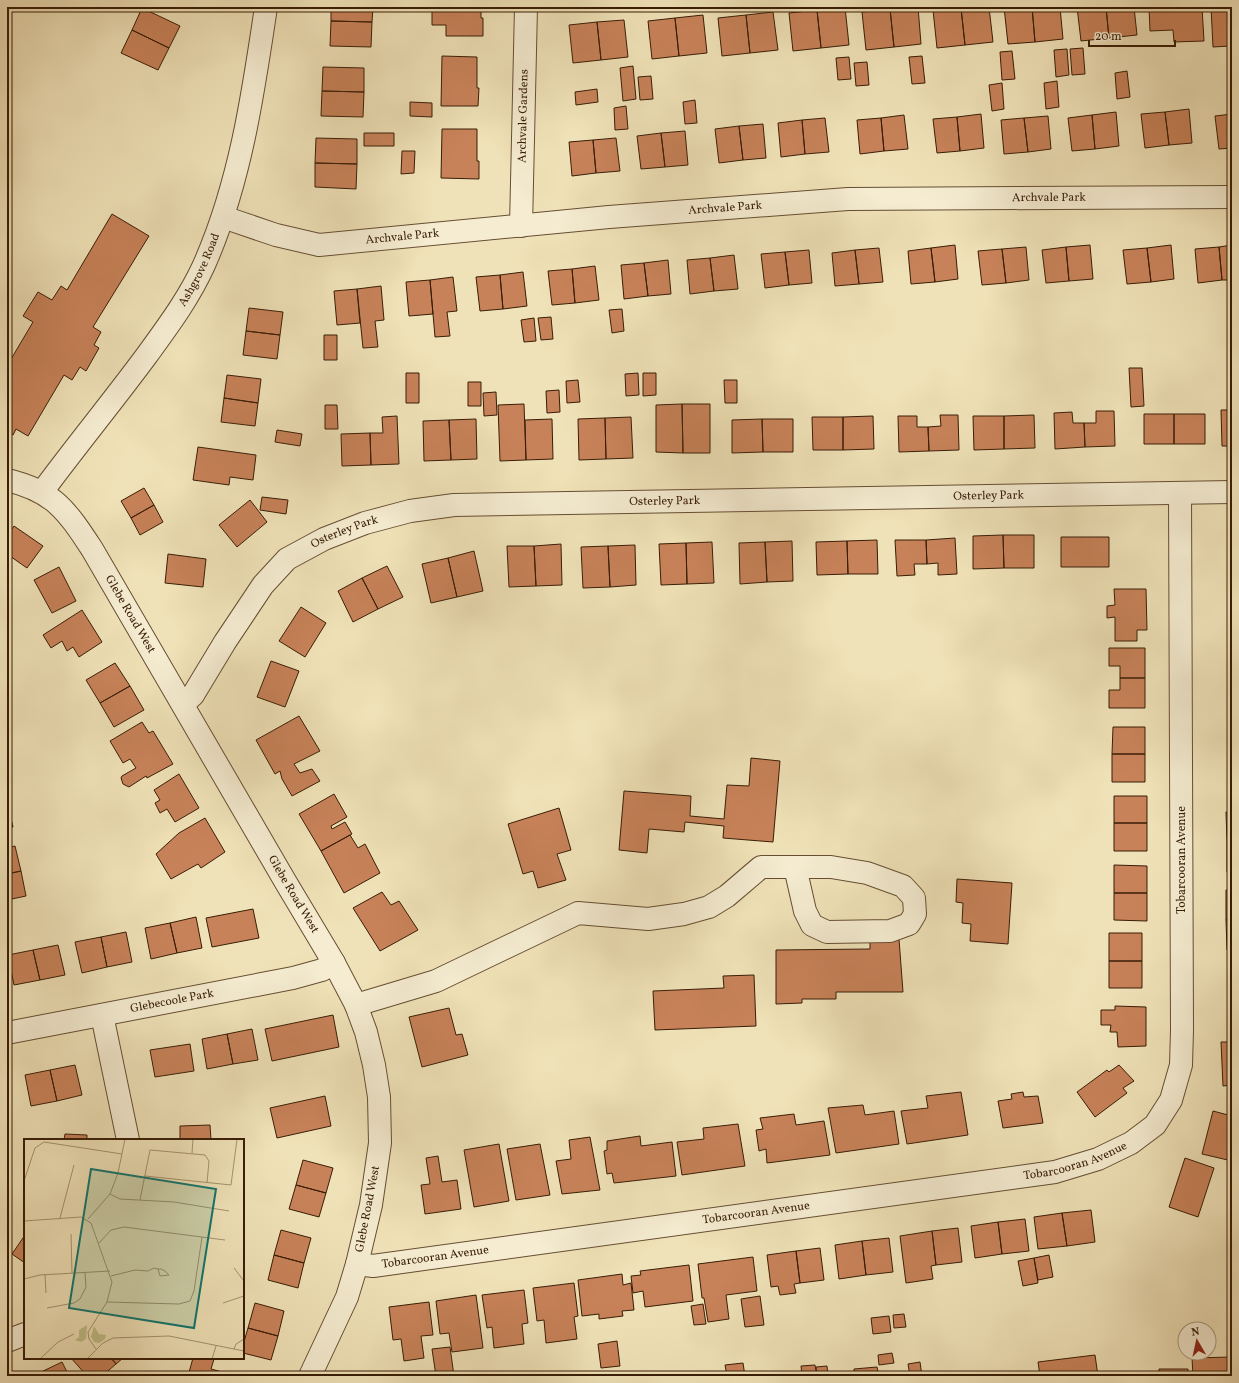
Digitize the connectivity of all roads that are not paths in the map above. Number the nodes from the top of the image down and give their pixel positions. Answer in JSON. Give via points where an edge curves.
{"nodes":[{"id":1,"x":266,"y":7,"type":"edge"},
{"id":2,"x":526,"y":7,"type":"edge"},
{"id":3,"x":1232,"y":197,"type":"edge"},
{"id":4,"x":223,"y":217,"type":"junction"},
{"id":5,"x":520,"y":226,"type":"junction"},
{"id":6,"x":7,"y":480,"type":"edge"},
{"id":7,"x":42,"y":492,"type":"junction"},
{"id":8,"x":1232,"y":492,"type":"edge"},
{"id":9,"x":1180,"y":493,"type":"junction"},
{"id":10,"x":183,"y":704,"type":"junction"},
{"id":11,"x":796,"y":867,"type":"junction"},
{"id":12,"x":334,"y":963,"type":"junction"},
{"id":13,"x":356,"y":1005,"type":"junction"},
{"id":14,"x":102,"y":1015,"type":"junction"},
{"id":15,"x":7,"y":1033,"type":"edge"},
{"id":16,"x":128,"y":1139,"type":"edge"},
{"id":17,"x":357,"y":1264,"type":"junction"},
{"id":18,"x":24,"y":1334,"type":"edge"},
{"id":19,"x":7,"y":1341,"type":"edge"},
{"id":20,"x":310,"y":1376,"type":"edge"}],
"edges":[{"from":1,"to":4,"type":"street","name":"Ashgrove Road","via":[[255,83],[240,157]]},
{"from":2,"to":5,"type":"street","name":"Archvale Gardens"},
{"from":3,"to":5,"type":"street","name":"Archvale Park","via":[[848,199]]},
{"from":4,"to":5,"type":"street","name":"Archvale Park","via":[[276,235],[319,245]]},
{"from":4,"to":7,"type":"street","name":"Ashgrove Road","via":[[203,266],[178,312]]},
{"from":6,"to":7,"type":"street","name":"Glebe Road West"},
{"from":7,"to":10,"type":"street","name":"Glebe Road West","via":[[61,507],[84,536]]},
{"from":8,"to":9,"type":"street","name":"Osterley Park"},
{"from":9,"to":10,"type":"street","name":"Osterley Park","via":[[454,505],[410,511],[365,523],[324,538],[288,559],[262,585],[193,694]]},
{"from":9,"to":17,"type":"street","name":"Tobarcooran Avenue","via":[[1181,1065],[1171,1100],[1155,1125],[1131,1143],[1098,1159],[1055,1172],[373,1266]]},
{"from":10,"to":12,"type":"street","name":"Glebe Road West"},
{"from":11,"to":11,"type":"street","via":[[831,867],[867,873],[903,886],[914,898],[914,914],[909,924],[890,931],[827,932],[812,925],[805,911]]},
{"from":11,"to":13,"type":"street","via":[[761,867],[727,896],[709,907],[684,914],[648,919],[578,913],[436,981]]},
{"from":12,"to":13,"type":"street","name":"Glebe Road West"},
{"from":12,"to":14,"type":"street","name":"Glebecoole Park","via":[[322,970],[293,978]]},
{"from":13,"to":17,"type":"street","name":"Glebe Road West","via":[[374,1065],[379,1097],[380,1143],[371,1205]]},
{"from":14,"to":15,"type":"street","name":"Glebecoole Park"},
{"from":14,"to":16,"type":"street"},
{"from":17,"to":20,"type":"street","name":"Glebe Road West","via":[[346,1297]]},
{"from":18,"to":19,"type":"street"}]}
